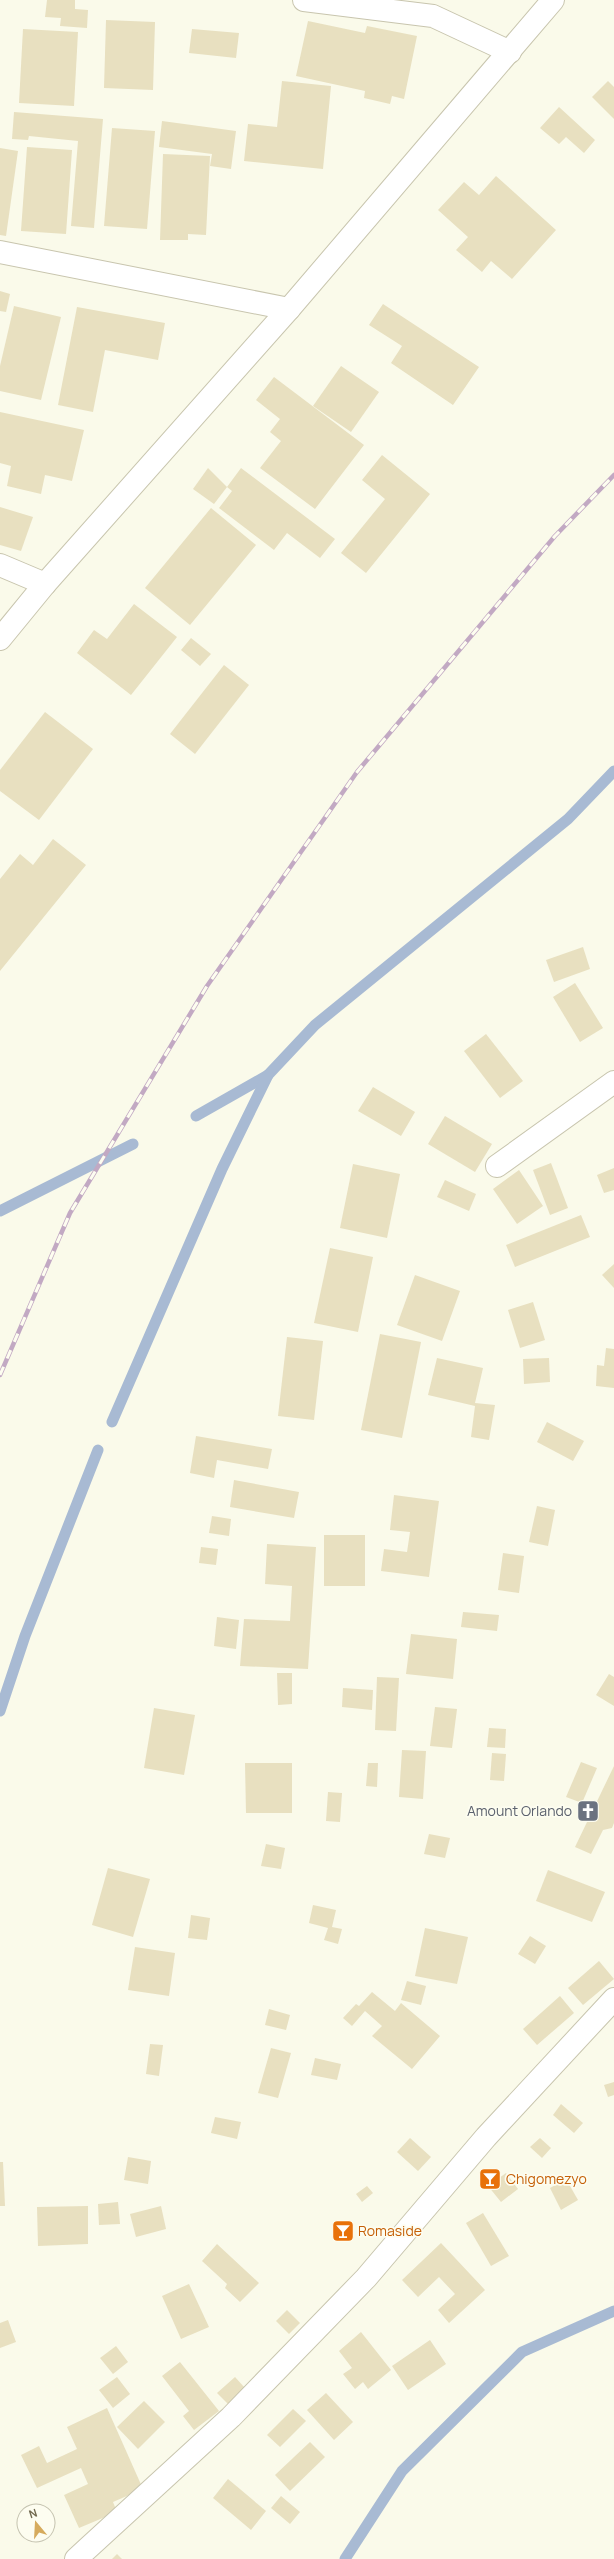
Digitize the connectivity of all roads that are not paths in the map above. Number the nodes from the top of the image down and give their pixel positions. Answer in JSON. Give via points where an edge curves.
{"nodes":[{"id":1,"x":304,"y":0,"type":"edge"},
{"id":2,"x":553,"y":0,"type":"edge"},
{"id":3,"x":510,"y":52,"type":"junction"},
{"id":4,"x":0,"y":252,"type":"edge"},
{"id":5,"x":289,"y":309,"type":"junction"},
{"id":6,"x":0,"y":565,"type":"edge"},
{"id":7,"x":44,"y":584,"type":"junction"},
{"id":8,"x":0,"y":639,"type":"edge"},
{"id":9,"x":614,"y":1082,"type":"edge"},
{"id":10,"x":497,"y":1166,"type":"dead end"},
{"id":11,"x":614,"y":1999,"type":"edge"},
{"id":12,"x":76,"y":2559,"type":"edge"}],
"edges":[{"from":1,"to":3,"type":"street","via":[[433,16]]},
{"from":2,"to":3,"type":"street"},
{"from":3,"to":5,"type":"street"},
{"from":4,"to":5,"type":"street"},
{"from":5,"to":7,"type":"street"},
{"from":6,"to":7,"type":"street"},
{"from":7,"to":8,"type":"street"},
{"from":9,"to":10,"type":"street"},
{"from":11,"to":12,"type":"street","via":[[486,2137],[366,2278],[231,2416]]}]}
